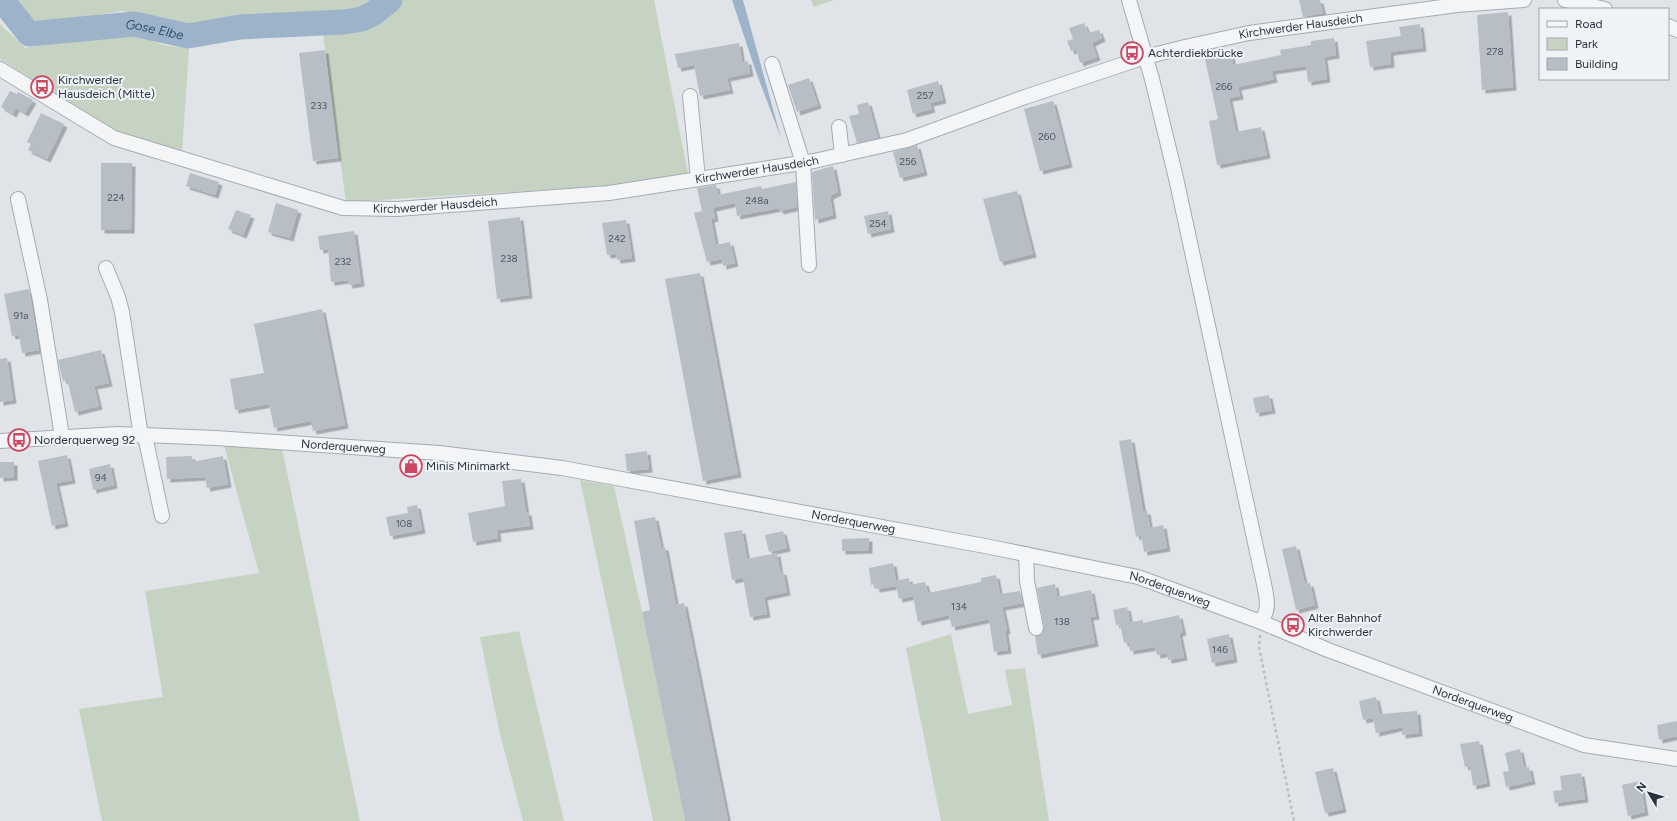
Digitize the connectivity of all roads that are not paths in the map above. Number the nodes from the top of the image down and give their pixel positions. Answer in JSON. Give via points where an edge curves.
{"nodes":[{"id":1,"x":1129,"y":0,"type":"edge"},
{"id":2,"x":1524,"y":0,"type":"edge"},
{"id":3,"x":1565,"y":0,"type":"edge"},
{"id":4,"x":1601,"y":8,"type":"edge"},
{"id":5,"x":1145,"y":57,"type":"junction"},
{"id":6,"x":772,"y":64,"type":"dead end"},
{"id":7,"x":0,"y":69,"type":"edge"},
{"id":8,"x":690,"y":96,"type":"dead end"},
{"id":9,"x":839,"y":127,"type":"dead end"},
{"id":10,"x":842,"y":155,"type":"junction"},
{"id":11,"x":803,"y":163,"type":"junction"},
{"id":12,"x":698,"y":180,"type":"junction"},
{"id":13,"x":18,"y":199,"type":"dead end"},
{"id":14,"x":809,"y":265,"type":"dead end"},
{"id":15,"x":106,"y":268,"type":"dead end"},
{"id":16,"x":62,"y":436,"type":"junction"},
{"id":17,"x":143,"y":436,"type":"junction"},
{"id":18,"x":0,"y":441,"type":"edge"},
{"id":19,"x":162,"y":516,"type":"dead end"},
{"id":20,"x":1026,"y":554,"type":"junction"},
{"id":21,"x":1261,"y":622,"type":"junction"},
{"id":22,"x":1036,"y":628,"type":"dead end"},
{"id":23,"x":1677,"y":760,"type":"edge"}],
"edges":[{"from":1,"to":5,"type":"street"},
{"from":2,"to":5,"type":"street","name":"Kirchwerder Hausdeich","via":[[1457,4],[1249,33]]},
{"from":3,"to":4,"type":"street"},
{"from":5,"to":10,"type":"street","name":"Kirchwerder Hausdeich","via":[[907,140]]},
{"from":5,"to":21,"type":"street","via":[[1176,178],[1264,584],[1267,604],[1266,614]]},
{"from":6,"to":11,"type":"street"},
{"from":7,"to":12,"type":"street","name":"Kirchwerder Hausdeich","via":[[114,138],[343,208],[397,209],[610,193]]},
{"from":8,"to":12,"type":"street"},
{"from":9,"to":10,"type":"street"},
{"from":10,"to":11,"type":"street","name":"Kirchwerder Hausdeich"},
{"from":11,"to":12,"type":"street","name":"Kirchwerder Hausdeich"},
{"from":11,"to":14,"type":"street"},
{"from":13,"to":16,"type":"street","via":[[40,300]]},
{"from":15,"to":17,"type":"street","via":[[122,312]]},
{"from":16,"to":17,"type":"street","name":"Norderquerweg"},
{"from":16,"to":18,"type":"street","name":"Norderquerweg"},
{"from":17,"to":19,"type":"street"},
{"from":17,"to":20,"type":"street","name":"Norderquerweg","via":[[216,438],[439,453],[562,468]]},
{"from":20,"to":21,"type":"street","name":"Norderquerweg","via":[[1138,576]]},
{"from":20,"to":22,"type":"street","via":[[1027,581]]},
{"from":21,"to":23,"type":"street","name":"Norderquerweg","via":[[1328,650],[1584,745]]}]}
